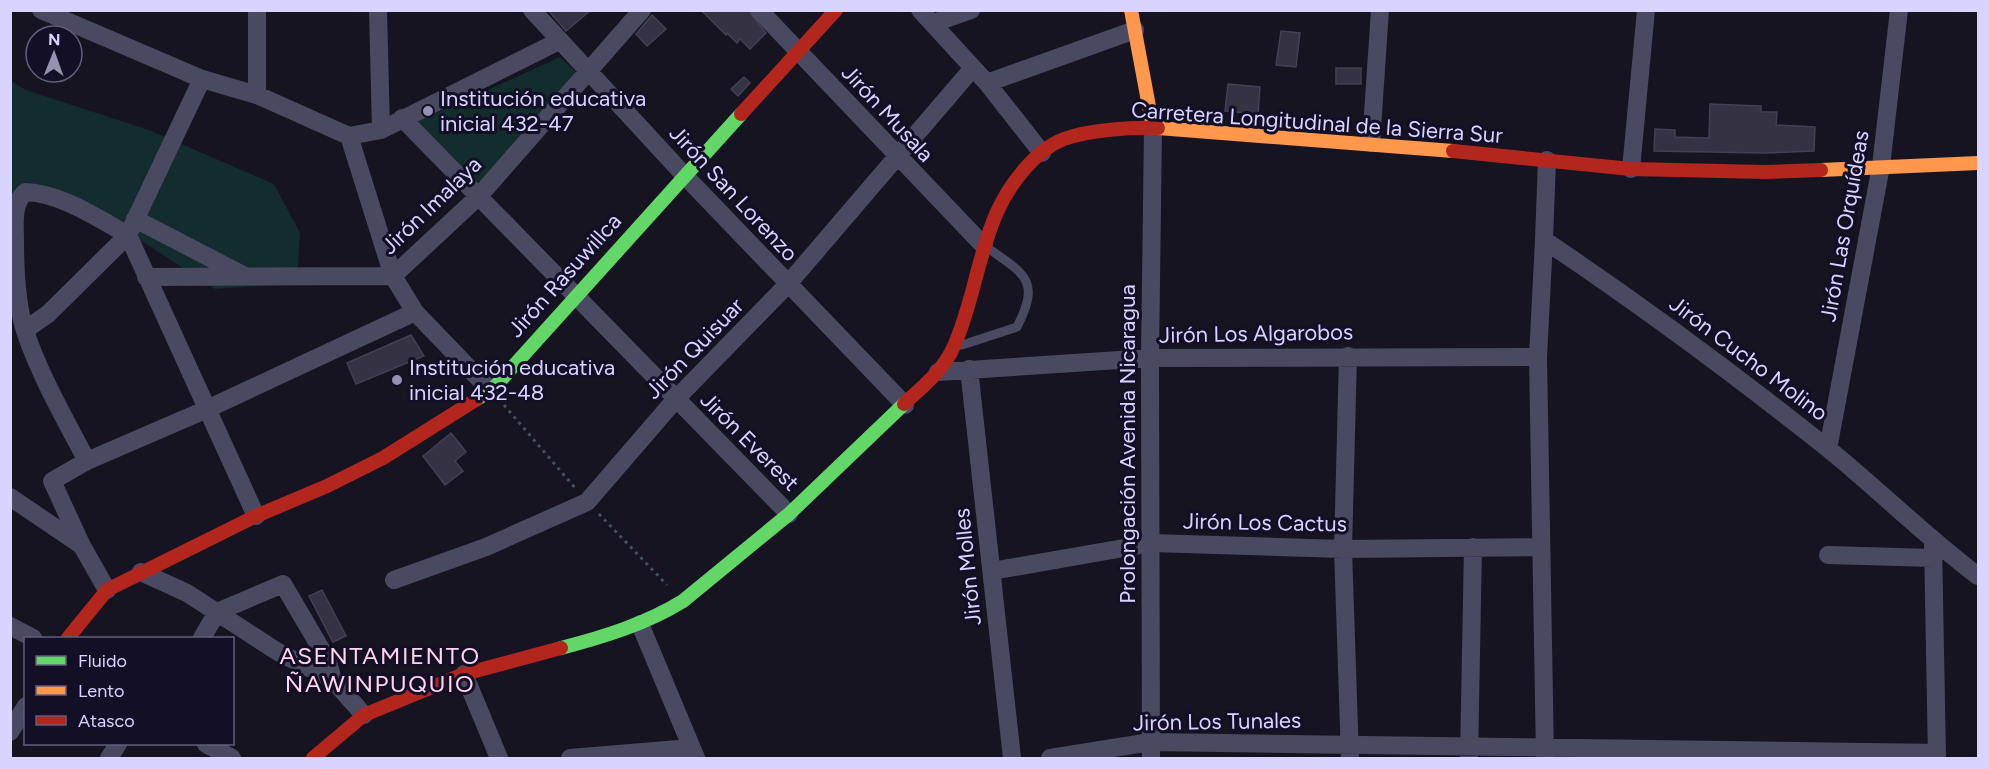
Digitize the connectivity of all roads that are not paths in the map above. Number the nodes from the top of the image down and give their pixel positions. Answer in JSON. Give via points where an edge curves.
{"nodes":[{"id":1,"x":41,"y":10,"type":"edge"},
{"id":2,"x":257,"y":10,"type":"edge"},
{"id":3,"x":378,"y":10,"type":"edge"},
{"id":4,"x":532,"y":10,"type":"edge"},
{"id":5,"x":642,"y":10,"type":"edge"},
{"id":6,"x":759,"y":10,"type":"edge"},
{"id":7,"x":836,"y":10,"type":"edge"},
{"id":8,"x":920,"y":10,"type":"edge"},
{"id":9,"x":971,"y":10,"type":"edge"},
{"id":10,"x":1131,"y":10,"type":"edge"},
{"id":11,"x":1380,"y":10,"type":"edge"},
{"id":12,"x":1646,"y":10,"type":"edge"},
{"id":13,"x":1899,"y":10,"type":"edge"},
{"id":14,"x":934,"y":23,"type":"junction"},
{"id":15,"x":1135,"y":30,"type":"junction"},
{"id":16,"x":559,"y":41,"type":"junction"},
{"id":17,"x":799,"y":52,"type":"junction"},
{"id":18,"x":972,"y":69,"type":"junction"},
{"id":19,"x":587,"y":72,"type":"junction"},
{"id":20,"x":202,"y":79,"type":"junction"},
{"id":21,"x":987,"y":83,"type":"junction"},
{"id":22,"x":257,"y":95,"type":"junction"},
{"id":23,"x":402,"y":118,"type":"junction"},
{"id":24,"x":1153,"y":129,"type":"junction"},
{"id":25,"x":381,"y":130,"type":"junction"},
{"id":26,"x":349,"y":136,"type":"junction"},
{"id":27,"x":1371,"y":143,"type":"junction"},
{"id":28,"x":1042,"y":153,"type":"junction"},
{"id":29,"x":897,"y":157,"type":"junction"},
{"id":30,"x":1547,"y":160,"type":"junction"},
{"id":31,"x":1978,"y":162,"type":"edge"},
{"id":32,"x":1881,"y":166,"type":"junction"},
{"id":33,"x":1631,"y":169,"type":"junction"},
{"id":34,"x":686,"y":177,"type":"junction"},
{"id":35,"x":479,"y":196,"type":"junction"},
{"id":36,"x":132,"y":227,"type":"junction"},
{"id":37,"x":1544,"y":240,"type":"junction"},
{"id":38,"x":984,"y":246,"type":"junction"},
{"id":39,"x":393,"y":276,"type":"junction"},
{"id":40,"x":146,"y":277,"type":"junction"},
{"id":41,"x":247,"y":277,"type":"junction"},
{"id":42,"x":788,"y":284,"type":"junction"},
{"id":43,"x":576,"y":296,"type":"junction"},
{"id":44,"x":415,"y":312,"type":"junction"},
{"id":45,"x":25,"y":330,"type":"junction"},
{"id":46,"x":954,"y":347,"type":"junction"},
{"id":47,"x":1348,"y":356,"type":"junction"},
{"id":48,"x":1538,"y":357,"type":"junction"},
{"id":49,"x":1150,"y":358,"type":"junction"},
{"id":50,"x":969,"y":369,"type":"junction"},
{"id":51,"x":938,"y":372,"type":"junction"},
{"id":52,"x":491,"y":391,"type":"junction"},
{"id":53,"x":675,"y":400,"type":"junction"},
{"id":54,"x":905,"y":405,"type":"junction"},
{"id":55,"x":206,"y":410,"type":"junction"},
{"id":56,"x":1828,"y":449,"type":"junction"},
{"id":57,"x":87,"y":461,"type":"junction"},
{"id":58,"x":10,"y":497,"type":"edge"},
{"id":59,"x":789,"y":514,"type":"junction"},
{"id":60,"x":256,"y":516,"type":"junction"},
{"id":61,"x":1152,"y":543,"type":"junction"},
{"id":62,"x":82,"y":546,"type":"junction"},
{"id":63,"x":1473,"y":547,"type":"junction"},
{"id":64,"x":1539,"y":547,"type":"junction"},
{"id":65,"x":1343,"y":549,"type":"junction"},
{"id":66,"x":1933,"y":550,"type":"junction"},
{"id":67,"x":1828,"y":555,"type":"dead end"},
{"id":68,"x":992,"y":571,"type":"junction"},
{"id":69,"x":141,"y":572,"type":"junction"},
{"id":70,"x":1978,"y":576,"type":"edge"},
{"id":71,"x":394,"y":580,"type":"dead end"},
{"id":72,"x":107,"y":590,"type":"junction"},
{"id":73,"x":217,"y":612,"type":"junction"},
{"id":74,"x":640,"y":624,"type":"junction"},
{"id":75,"x":10,"y":626,"type":"edge"},
{"id":76,"x":29,"y":637,"type":"edge"},
{"id":77,"x":70,"y":637,"type":"edge"},
{"id":78,"x":203,"y":637,"type":"edge"},
{"id":79,"x":464,"y":674,"type":"junction"},
{"id":80,"x":333,"y":680,"type":"junction"},
{"id":81,"x":24,"y":709,"type":"edge"},
{"id":82,"x":364,"y":715,"type":"junction"},
{"id":83,"x":10,"y":732,"type":"edge"},
{"id":84,"x":117,"y":745,"type":"edge"},
{"id":85,"x":208,"y":745,"type":"edge"},
{"id":86,"x":1151,"y":750,"type":"edge"},
{"id":87,"x":1350,"y":752,"type":"edge"},
{"id":88,"x":1470,"y":752,"type":"edge"},
{"id":89,"x":1545,"y":752,"type":"edge"},
{"id":90,"x":694,"y":753,"type":"edge"},
{"id":91,"x":1740,"y":755,"type":"edge"},
{"id":92,"x":1937,"y":756,"type":"edge"},
{"id":93,"x":109,"y":759,"type":"edge"},
{"id":94,"x":232,"y":759,"type":"edge"},
{"id":95,"x":313,"y":759,"type":"edge"},
{"id":96,"x":499,"y":759,"type":"edge"},
{"id":97,"x":570,"y":759,"type":"edge"},
{"id":98,"x":1012,"y":759,"type":"edge"},
{"id":99,"x":1050,"y":759,"type":"edge"}],
"edges":[{"from":1,"to":20,"type":"street"},
{"from":2,"to":22,"type":"street"},
{"from":3,"to":25,"type":"street"},
{"from":4,"to":16,"type":"street","name":"Jirón San Lorenzo"},
{"from":5,"to":19,"type":"street","name":"Jirón Imalaya"},
{"from":6,"to":17,"type":"street","name":"Jirón Musala"},
{"from":7,"to":17,"type":"main road","name":"Jirón Rasuwillca"},
{"from":8,"to":14,"type":"street"},
{"from":9,"to":14,"type":"street"},
{"from":10,"to":15,"type":"main road"},
{"from":11,"to":27,"type":"street"},
{"from":12,"to":33,"type":"street"},
{"from":13,"to":32,"type":"street","name":"Jirón Las Orquídeas"},
{"from":14,"to":18,"type":"street"},
{"from":15,"to":21,"type":"street"},
{"from":15,"to":24,"type":"main road"},
{"from":16,"to":19,"type":"street","name":"Jirón San Lorenzo"},
{"from":16,"to":23,"type":"street"},
{"from":17,"to":29,"type":"street","name":"Jirón Musala"},
{"from":17,"to":34,"type":"main road","name":"Jirón Rasuwillca"},
{"from":18,"to":21,"type":"street"},
{"from":18,"to":29,"type":"street","name":"Jirón Quisuar"},
{"from":19,"to":34,"type":"street","name":"Jirón San Lorenzo"},
{"from":19,"to":35,"type":"street","name":"Jirón Imalaya"},
{"from":20,"to":22,"type":"street"},
{"from":20,"to":36,"type":"street"},
{"from":21,"to":28,"type":"street"},
{"from":22,"to":26,"type":"street"},
{"from":23,"to":25,"type":"street"},
{"from":23,"to":35,"type":"street","name":"Jirón Everest"},
{"from":24,"to":27,"type":"main road","name":"Carretera Longitudinal de la Sierra Sur"},
{"from":24,"to":28,"type":"main road","name":"Carretera Longitudinal de la Sierra Sur","via":[[1105,131],[1063,139]]},
{"from":24,"to":49,"type":"street","name":"Prolongación Avenida Nicaragua"},
{"from":25,"to":26,"type":"street"},
{"from":26,"to":39,"type":"street"},
{"from":27,"to":30,"type":"main road","name":"Carretera Longitudinal de la Sierra Sur"},
{"from":28,"to":38,"type":"main road","name":"Carretera Longitudinal de la Sierra Sur","via":[[1014,182]]},
{"from":29,"to":38,"type":"street","name":"Jirón Musala"},
{"from":29,"to":42,"type":"street","name":"Jirón Quisuar"},
{"from":30,"to":33,"type":"main road","name":"Carretera Longitudinal de la Sierra Sur"},
{"from":30,"to":37,"type":"street"},
{"from":31,"to":32,"type":"main road","name":"Carretera Longitudinal de la Sierra Sur"},
{"from":32,"to":33,"type":"main road","name":"Carretera Longitudinal de la Sierra Sur","via":[[1766,172]]},
{"from":32,"to":56,"type":"street","name":"Jirón Las Orquídeas"},
{"from":34,"to":42,"type":"street","name":"Jirón San Lorenzo"},
{"from":34,"to":43,"type":"main road","name":"Jirón Rasuwillca"},
{"from":35,"to":39,"type":"street","name":"Jirón Imalaya"},
{"from":35,"to":43,"type":"street","name":"Jirón Everest"},
{"from":36,"to":40,"type":"street"},
{"from":36,"to":41,"type":"street"},
{"from":36,"to":45,"type":"street","via":[[48,314]]},
{"from":36,"to":45,"type":"street","via":[[42,193],[25,192],[18,200],[15,217],[16,284]]},
{"from":37,"to":48,"type":"street"},
{"from":37,"to":56,"type":"street","name":"Jirón Cucho Molino","via":[[1637,303]]},
{"from":38,"to":46,"type":"main road","name":"Carretera Longitudinal de la Sierra Sur"},
{"from":38,"to":46,"type":"lane","via":[[1020,270],[1028,283],[1027,307],[1017,327]]},
{"from":39,"to":41,"type":"street","name":"Jirón Imalaya"},
{"from":39,"to":44,"type":"street"},
{"from":40,"to":41,"type":"street","name":"Jirón Imalaya"},
{"from":40,"to":55,"type":"street"},
{"from":42,"to":53,"type":"street","name":"Jirón Quisuar"},
{"from":42,"to":54,"type":"street","name":"Jirón San Lorenzo"},
{"from":43,"to":52,"type":"main road","name":"Jirón Rasuwillca"},
{"from":43,"to":53,"type":"street","name":"Jirón Everest"},
{"from":44,"to":52,"type":"street"},
{"from":44,"to":55,"type":"street"},
{"from":45,"to":57,"type":"street"},
{"from":46,"to":51,"type":"main road","name":"Carretera Longitudinal de la Sierra Sur"},
{"from":47,"to":48,"type":"street","name":"Jirón Los Algarobos"},
{"from":47,"to":49,"type":"street","name":"Jirón Los Algarobos"},
{"from":47,"to":65,"type":"street"},
{"from":48,"to":64,"type":"street","via":[[1542,482]]},
{"from":49,"to":50,"type":"street","name":"Jirón Los Algarobos"},
{"from":49,"to":61,"type":"street","name":"Prolongación Avenida Nicaragua"},
{"from":50,"to":51,"type":"street","name":"Jirón Los Algarobos"},
{"from":50,"to":68,"type":"street","name":"Jirón Molles"},
{"from":51,"to":54,"type":"main road","name":"Carretera Longitudinal de la Sierra Sur"},
{"from":52,"to":60,"type":"main road","name":"Jirón Rasuwillca","via":[[383,458]]},
{"from":53,"to":59,"type":"street","name":"Jirón Everest"},
{"from":53,"to":71,"type":"street","name":"Jirón Quisuar","via":[[587,502],[486,547]]},
{"from":54,"to":59,"type":"main road","name":"Carretera Longitudinal de la Sierra Sur"},
{"from":55,"to":57,"type":"street"},
{"from":55,"to":60,"type":"street"},
{"from":56,"to":66,"type":"street","name":"Jirón Cucho Molino"},
{"from":57,"to":62,"type":"street","via":[[52,481]]},
{"from":58,"to":62,"type":"street"},
{"from":59,"to":74,"type":"main road","name":"Carretera Longitudinal de la Sierra Sur","via":[[683,601]]},
{"from":60,"to":69,"type":"main road","name":"Jirón Rasuwillca"},
{"from":61,"to":65,"type":"street","name":"Jirón Los Cactus"},
{"from":61,"to":68,"type":"street","name":"Jirón Los Cactus"},
{"from":61,"to":86,"type":"street","name":"Prolongación Avenida Nicaragua"},
{"from":62,"to":72,"type":"street"},
{"from":63,"to":64,"type":"street","name":"Jirón Los Cactus"},
{"from":63,"to":65,"type":"street","name":"Jirón Los Cactus"},
{"from":63,"to":88,"type":"street"},
{"from":64,"to":89,"type":"street"},
{"from":65,"to":87,"type":"street"},
{"from":66,"to":67,"type":"street"},
{"from":66,"to":70,"type":"street","name":"Jirón Cucho Molino"},
{"from":66,"to":92,"type":"street"},
{"from":68,"to":98,"type":"street","name":"Jirón Molles"},
{"from":69,"to":72,"type":"main road","name":"Jirón Rasuwillca"},
{"from":69,"to":73,"type":"street"},
{"from":72,"to":77,"type":"main road","name":"Jirón Rasuwillca"},
{"from":73,"to":78,"type":"street"},
{"from":73,"to":80,"type":"street","via":[[278,652]]},
{"from":73,"to":80,"type":"street","via":[[283,584],[327,659]]},
{"from":74,"to":79,"type":"main road","name":"Carretera Longitudinal de la Sierra Sur"},
{"from":74,"to":90,"type":"street"},
{"from":75,"to":76,"type":"street"},
{"from":79,"to":82,"type":"main road","name":"Carretera Longitudinal de la Sierra Sur"},
{"from":79,"to":96,"type":"street"},
{"from":80,"to":82,"type":"street"},
{"from":81,"to":83,"type":"street"},
{"from":82,"to":95,"type":"main road","name":"Carretera Longitudinal de la Sierra Sur"},
{"from":84,"to":93,"type":"street"},
{"from":85,"to":94,"type":"street"},
{"from":86,"to":87,"type":"street","name":"Jirón Los Tunales"},
{"from":86,"to":99,"type":"street","name":"Jirón Los Tunales"},
{"from":87,"to":88,"type":"street","name":"Jirón Los Tunales"},
{"from":88,"to":89,"type":"street","name":"Jirón Los Tunales"},
{"from":89,"to":91,"type":"street","name":"Jirón Los Tunales"},
{"from":90,"to":97,"type":"street"},
{"from":91,"to":92,"type":"street","name":"Jirón Los Tunales"}]}
